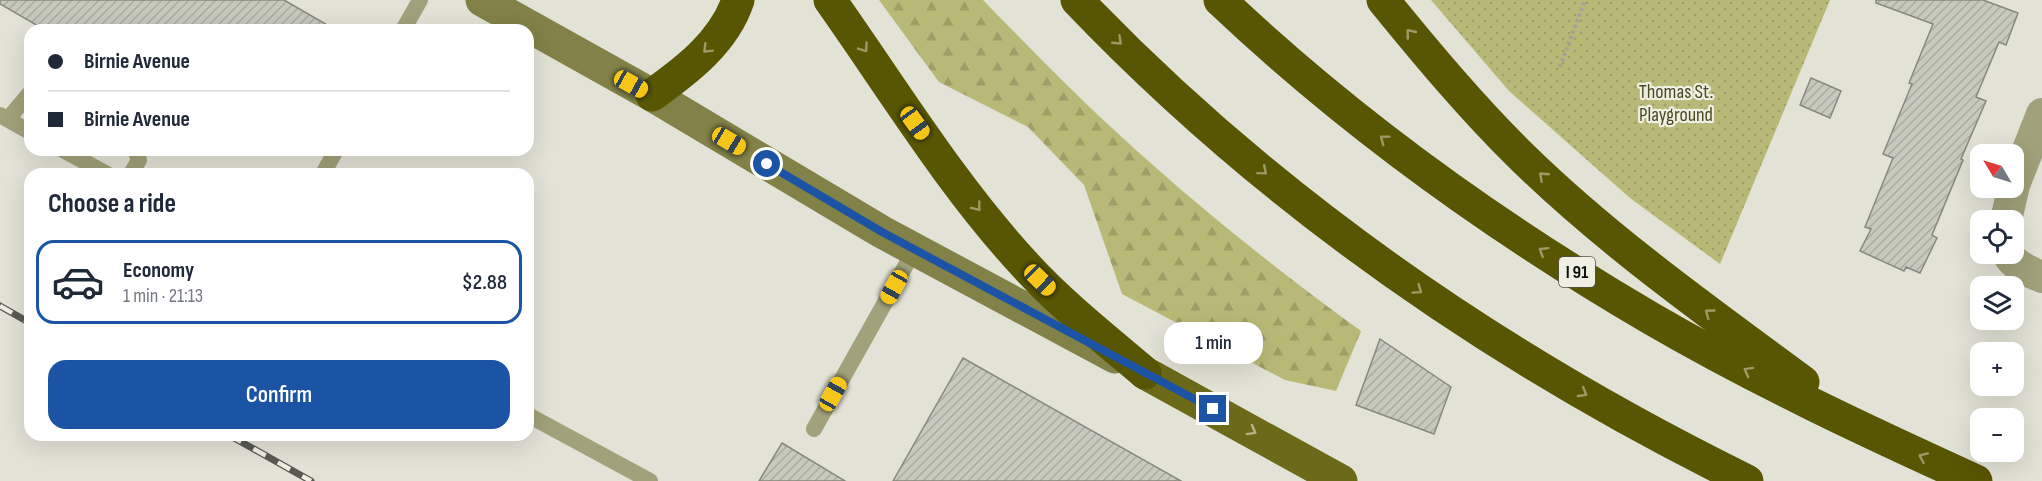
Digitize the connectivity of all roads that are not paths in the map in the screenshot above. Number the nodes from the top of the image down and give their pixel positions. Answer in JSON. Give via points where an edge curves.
{"nodes":[{"id":1,"x":420,"y":0,"type":"edge"},
{"id":2,"x":482,"y":0,"type":"edge"},
{"id":3,"x":738,"y":0,"type":"edge"},
{"id":4,"x":830,"y":0,"type":"edge"},
{"id":5,"x":1077,"y":0,"type":"edge"},
{"id":6,"x":1220,"y":0,"type":"edge"},
{"id":7,"x":1383,"y":0,"type":"edge"},
{"id":8,"x":406,"y":24,"type":"edge"},
{"id":9,"x":525,"y":24,"type":"edge"},
{"id":10,"x":534,"y":29,"type":"edge"},
{"id":11,"x":652,"y":95,"type":"junction"},
{"id":12,"x":24,"y":99,"type":"edge"},
{"id":13,"x":2042,"y":114,"type":"edge"},
{"id":14,"x":4,"y":117,"type":"edge"},
{"id":15,"x":24,"y":129,"type":"edge"},
{"id":16,"x":74,"y":156,"type":"edge"},
{"id":17,"x":96,"y":168,"type":"edge"},
{"id":18,"x":2008,"y":210,"type":"edge"},
{"id":19,"x":915,"y":249,"type":"junction"},
{"id":20,"x":2018,"y":264,"type":"edge"},
{"id":21,"x":2042,"y":277,"type":"edge"},
{"id":22,"x":1145,"y":373,"type":"junction"},
{"id":23,"x":534,"y":418,"type":"edge"},
{"id":24,"x":814,"y":429,"type":"dead end"},
{"id":25,"x":1875,"y":435,"type":"junction"},
{"id":26,"x":651,"y":481,"type":"edge"},
{"id":27,"x":1341,"y":481,"type":"edge"},
{"id":28,"x":1747,"y":481,"type":"edge"},
{"id":29,"x":1976,"y":481,"type":"edge"}],
"edges":[{"from":1,"to":8,"type":"lane"},
{"from":2,"to":9,"type":"main road"},
{"from":3,"to":11,"type":"highway","one_way":true,"via":[[728,25],[713,43]]},
{"from":4,"to":22,"type":"highway","one_way":true,"via":[[915,123],[1004,241],[1065,305]]},
{"from":5,"to":28,"type":"highway","one_way":true,"via":[[1197,115],[1291,195],[1386,267],[1512,351],[1608,408]]},
{"from":25,"to":6,"type":"highway","number":"I 91","one_way":true,"via":[[1652,319],[1500,223],[1348,112]]},
{"from":25,"to":7,"type":"highway","one_way":true,"via":[[1690,299],[1560,192],[1490,124]]},
{"from":10,"to":11,"type":"main road"},
{"from":11,"to":19,"type":"main road"},
{"from":12,"to":14,"type":"lane"},
{"from":13,"to":18,"type":"street"},
{"from":14,"to":15,"type":"lane"},
{"from":16,"to":17,"type":"lane"},
{"from":19,"to":22,"type":"main road"},
{"from":19,"to":24,"type":"lane"},
{"from":20,"to":21,"type":"street"},
{"from":22,"to":27,"type":"main road","one_way":true},
{"from":23,"to":26,"type":"lane"},
{"from":29,"to":25,"type":"highway","number":"I 91","one_way":true}]}
